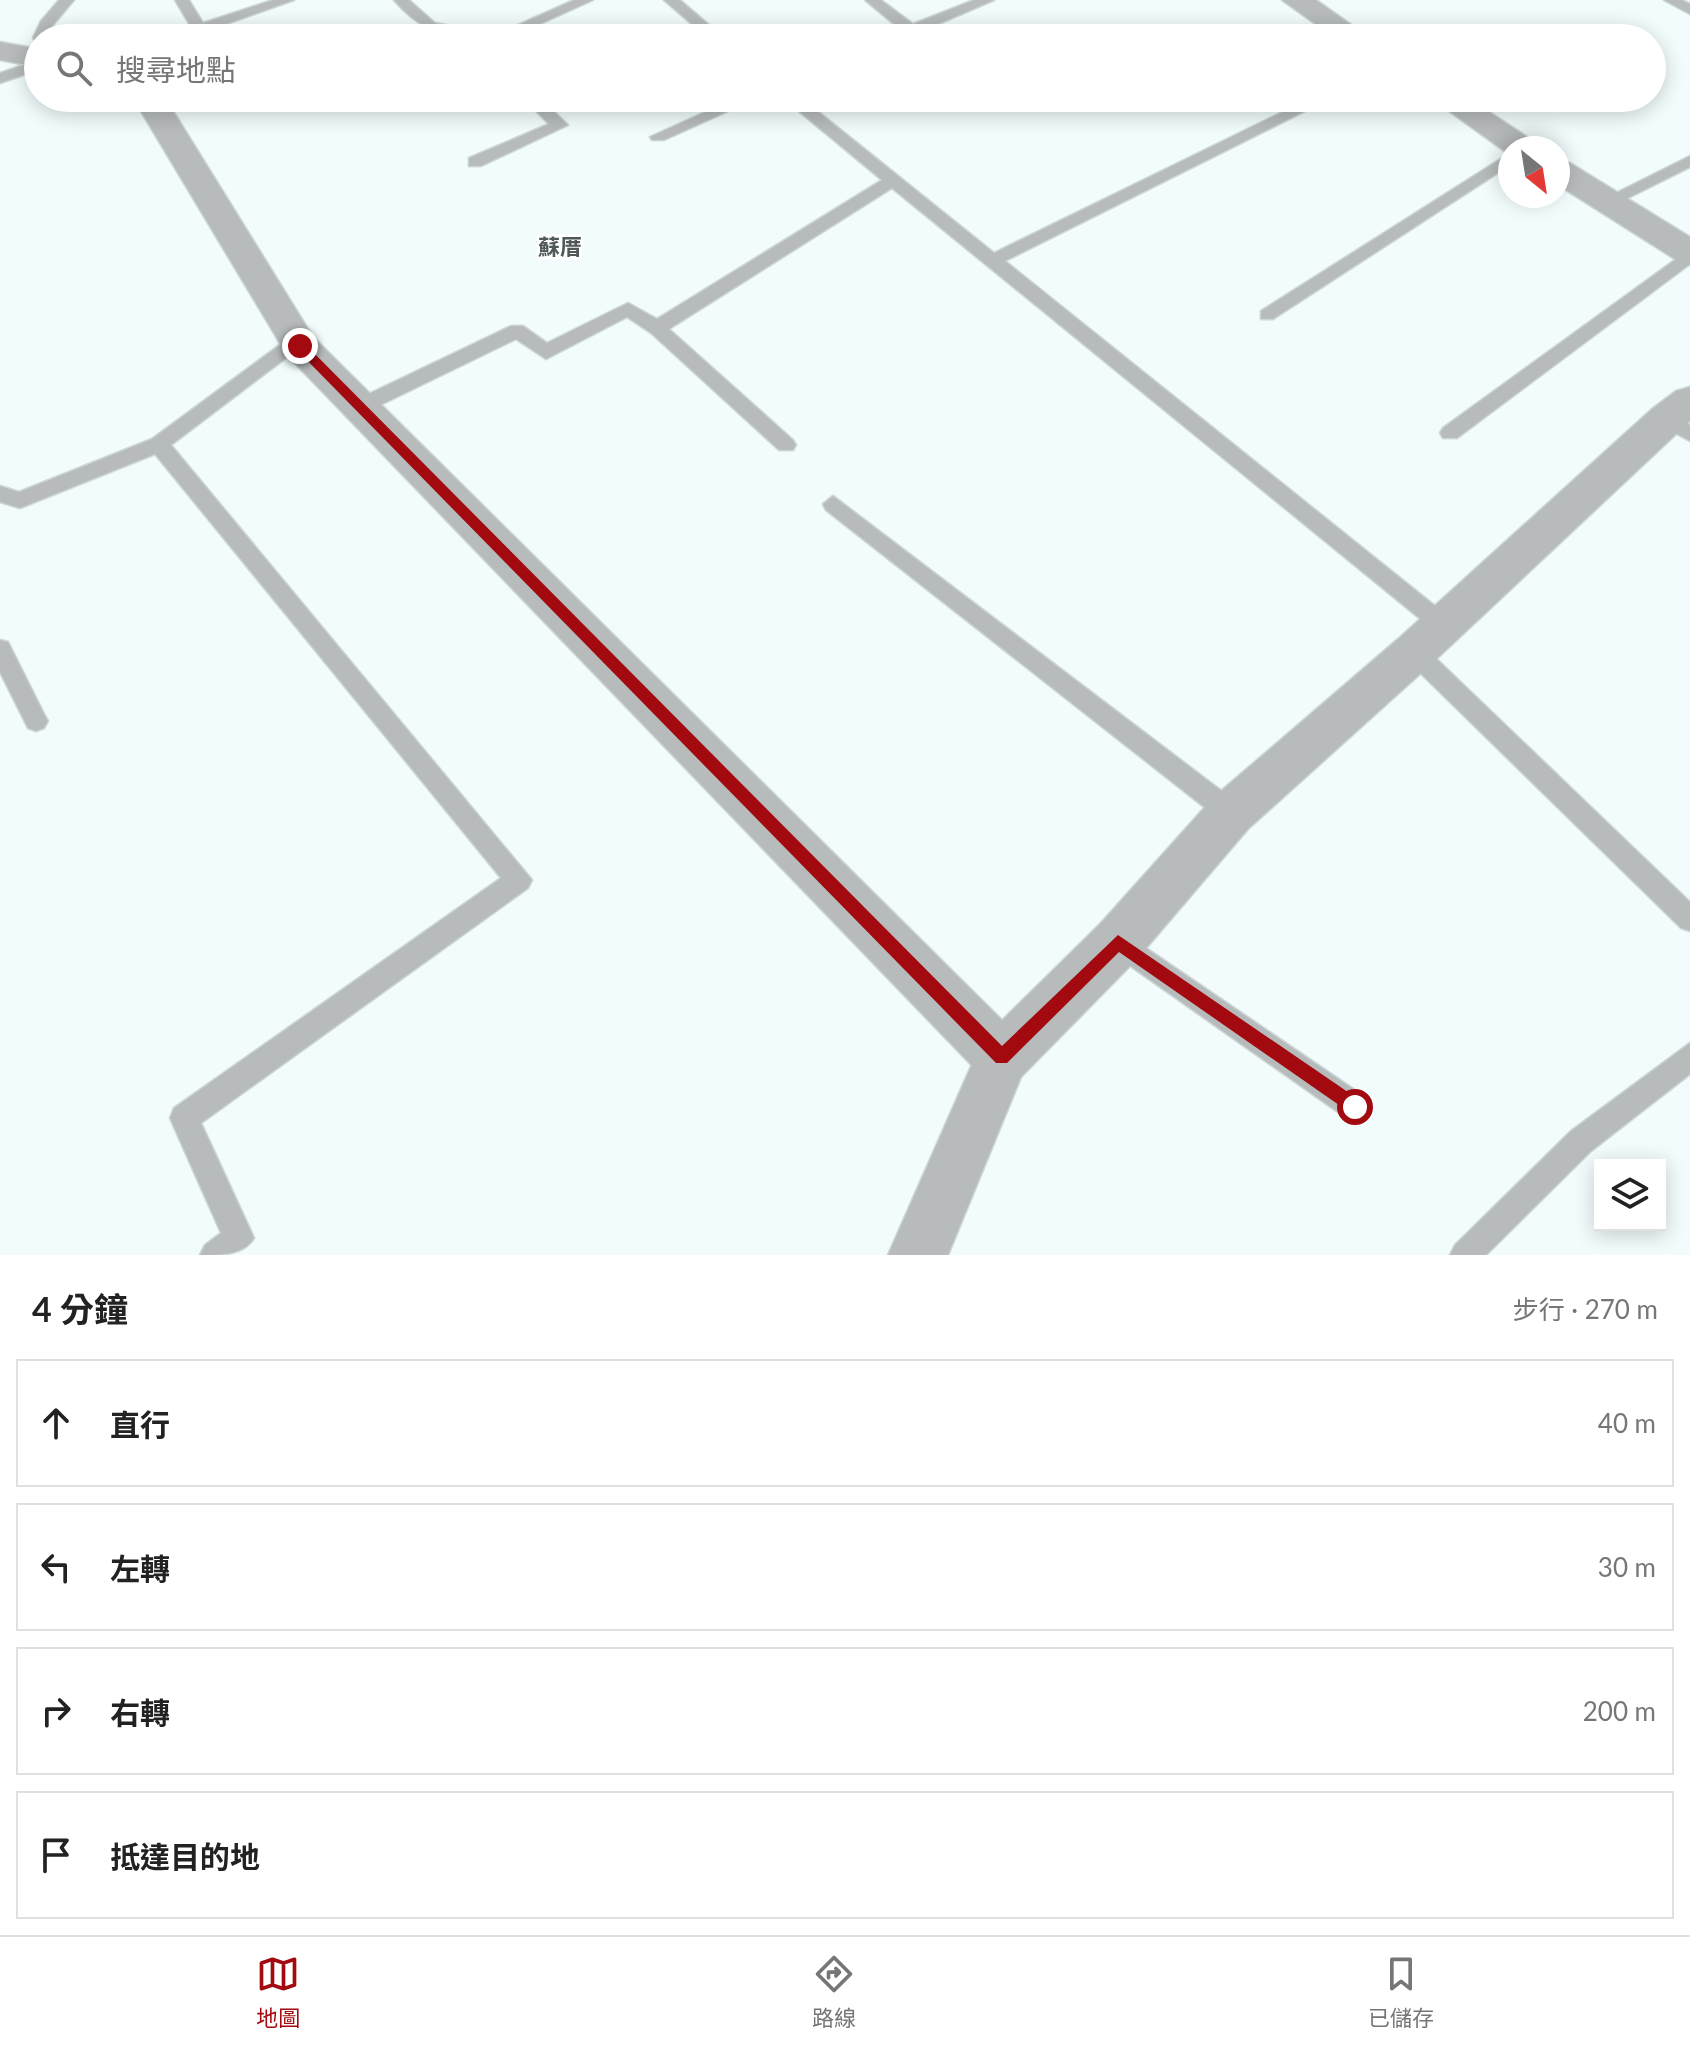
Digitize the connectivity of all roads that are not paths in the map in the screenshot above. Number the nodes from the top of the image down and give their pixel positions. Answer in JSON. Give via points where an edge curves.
{"nodes":[{"id":1,"x":67,"y":0,"type":"edge"},
{"id":2,"x":182,"y":0,"type":"edge"},
{"id":3,"x":287,"y":0,"type":"edge"},
{"id":4,"x":401,"y":0,"type":"edge"},
{"id":5,"x":586,"y":0,"type":"edge"},
{"id":6,"x":671,"y":0,"type":"edge"},
{"id":7,"x":872,"y":0,"type":"edge"},
{"id":8,"x":987,"y":0,"type":"edge"},
{"id":9,"x":1296,"y":0,"type":"edge"},
{"id":10,"x":1671,"y":0,"type":"edge"},
{"id":11,"x":1690,"y":10,"type":"edge"},
{"id":12,"x":46,"y":24,"type":"edge"},
{"id":13,"x":197,"y":24,"type":"edge"},
{"id":14,"x":215,"y":24,"type":"edge"},
{"id":15,"x":428,"y":24,"type":"edge"},
{"id":16,"x":529,"y":24,"type":"edge"},
{"id":17,"x":700,"y":24,"type":"edge"},
{"id":18,"x":903,"y":24,"type":"edge"},
{"id":19,"x":937,"y":24,"type":"edge"},
{"id":20,"x":1333,"y":24,"type":"edge"},
{"id":21,"x":0,"y":51,"type":"edge"},
{"id":22,"x":24,"y":52,"type":"edge"},
{"id":23,"x":24,"y":62,"type":"edge"},
{"id":24,"x":0,"y":78,"type":"edge"},
{"id":25,"x":158,"y":112,"type":"edge"},
{"id":26,"x":546,"y":112,"type":"edge"},
{"id":27,"x":716,"y":112,"type":"edge"},
{"id":28,"x":808,"y":112,"type":"edge"},
{"id":29,"x":1294,"y":112,"type":"edge"},
{"id":30,"x":1468,"y":112,"type":"edge"},
{"id":31,"x":1504,"y":136,"type":"edge"},
{"id":32,"x":658,"y":137,"type":"dead end"},
{"id":33,"x":1690,"y":161,"type":"edge"},
{"id":34,"x":475,"y":162,"type":"dead end"},
{"id":35,"x":1498,"y":166,"type":"edge"},
{"id":36,"x":1570,"y":177,"type":"edge"},
{"id":37,"x":892,"y":181,"type":"junction"},
{"id":38,"x":1608,"y":201,"type":"junction"},
{"id":39,"x":1690,"y":254,"type":"edge"},
{"id":40,"x":993,"y":260,"type":"junction"},
{"id":41,"x":1267,"y":315,"type":"dead end"},
{"id":42,"x":657,"y":328,"type":"junction"},
{"id":43,"x":296,"y":340,"type":"junction"},
{"id":44,"x":361,"y":406,"type":"junction"},
{"id":45,"x":1682,"y":418,"type":"edge"},
{"id":46,"x":1450,"y":433,"type":"dead end"},
{"id":47,"x":159,"y":444,"type":"junction"},
{"id":48,"x":786,"y":445,"type":"dead end"},
{"id":49,"x":0,"y":494,"type":"edge"},
{"id":50,"x":833,"y":504,"type":"dead end"},
{"id":51,"x":1428,"y":638,"type":"junction"},
{"id":52,"x":0,"y":649,"type":"edge"},
{"id":53,"x":36,"y":721,"type":"dead end"},
{"id":54,"x":1231,"y":813,"type":"junction"},
{"id":55,"x":1690,"y":919,"type":"edge"},
{"id":56,"x":1118,"y":942,"type":"junction"},
{"id":57,"x":1690,"y":1057,"type":"edge"},
{"id":58,"x":1002,"y":1058,"type":"junction"},
{"id":59,"x":1355,"y":1107,"type":"dead end"},
{"id":60,"x":215,"y":1255,"type":"edge"},
{"id":61,"x":918,"y":1255,"type":"edge"},
{"id":62,"x":1465,"y":1255,"type":"edge"}],
"edges":[{"from":1,"to":12,"type":"lane"},
{"from":2,"to":13,"type":"lane"},
{"from":3,"to":14,"type":"lane"},
{"from":4,"to":15,"type":"lane"},
{"from":5,"to":16,"type":"lane"},
{"from":6,"to":17,"type":"lane"},
{"from":7,"to":18,"type":"lane"},
{"from":8,"to":19,"type":"lane"},
{"from":9,"to":20,"type":"street"},
{"from":10,"to":11,"type":"lane"},
{"from":21,"to":22,"type":"street"},
{"from":23,"to":24,"type":"lane"},
{"from":25,"to":43,"type":"street"},
{"from":26,"to":34,"type":"lane","via":[[560,125]]},
{"from":27,"to":32,"type":"lane"},
{"from":28,"to":37,"type":"lane"},
{"from":29,"to":40,"type":"lane"},
{"from":30,"to":31,"type":"street"},
{"from":33,"to":38,"type":"lane"},
{"from":35,"to":41,"type":"lane"},
{"from":36,"to":38,"type":"street"},
{"from":37,"to":40,"type":"lane"},
{"from":37,"to":42,"type":"lane"},
{"from":38,"to":39,"type":"street"},
{"from":39,"to":46,"type":"lane"},
{"from":40,"to":51,"type":"lane"},
{"from":42,"to":44,"type":"lane","via":[[628,309],[546,352],[517,331]]},
{"from":42,"to":48,"type":"lane"},
{"from":43,"to":44,"type":"street"},
{"from":43,"to":47,"type":"lane"},
{"from":44,"to":58,"type":"street"},
{"from":45,"to":51,"type":"street"},
{"from":47,"to":49,"type":"lane","via":[[20,500]]},
{"from":47,"to":60,"type":"lane","via":[[519,880],[184,1118],[239,1238]]},
{"from":50,"to":54,"type":"lane"},
{"from":51,"to":54,"type":"street"},
{"from":51,"to":55,"type":"lane"},
{"from":52,"to":53,"type":"lane"},
{"from":54,"to":56,"type":"street"},
{"from":56,"to":58,"type":"street"},
{"from":56,"to":59,"type":"lane"},
{"from":57,"to":62,"type":"lane","via":[[1581,1141]]},
{"from":58,"to":61,"type":"street"}]}
